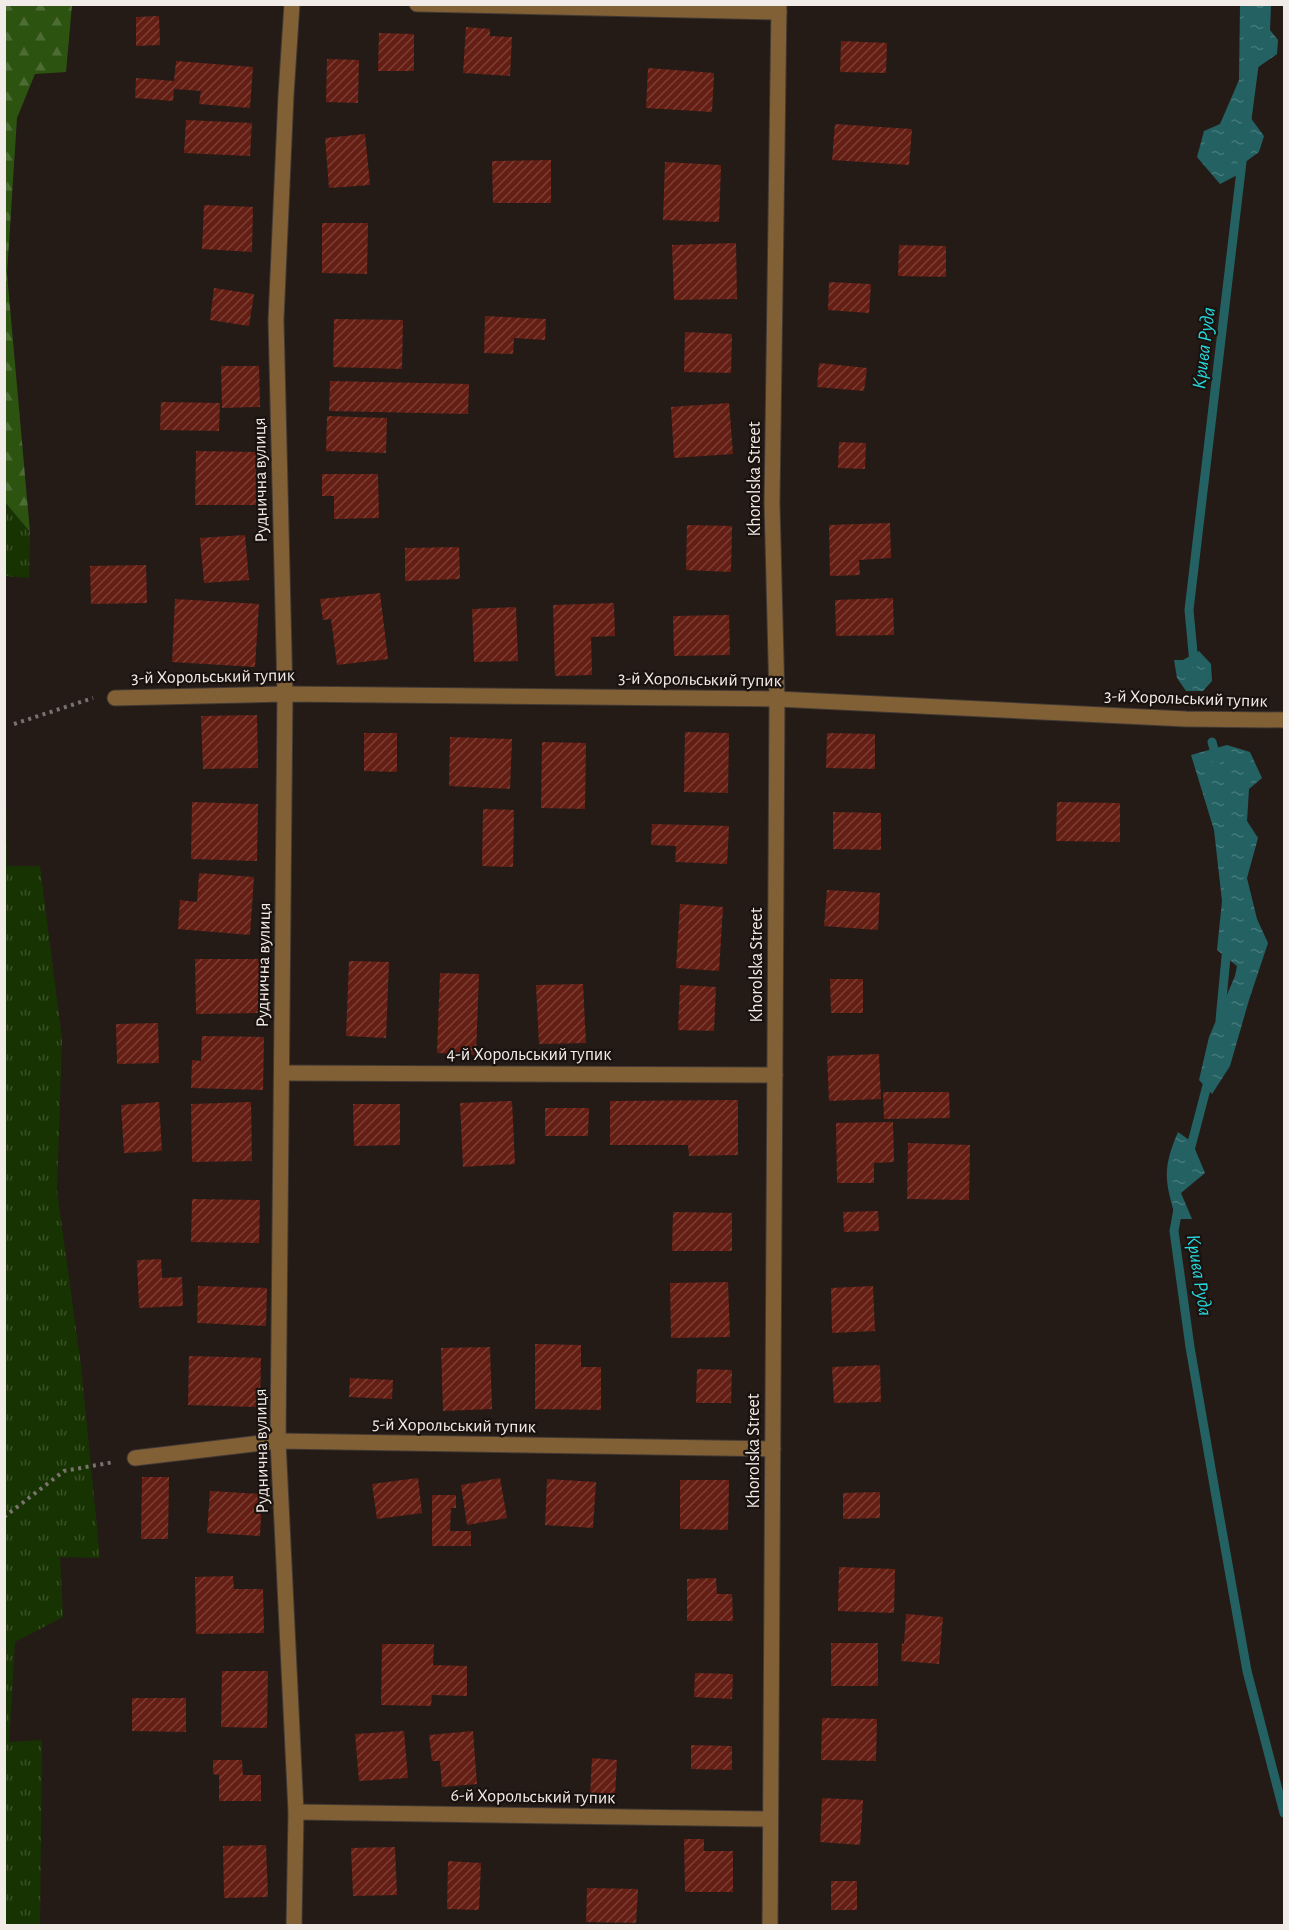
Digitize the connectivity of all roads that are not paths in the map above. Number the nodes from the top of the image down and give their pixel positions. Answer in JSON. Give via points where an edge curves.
{"nodes":[{"id":1,"x":292,"y":4,"type":"edge"},
{"id":2,"x":417,"y":4,"type":"edge"},
{"id":3,"x":779,"y":8,"type":"edge"},
{"id":4,"x":285,"y":694,"type":"junction"},
{"id":5,"x":115,"y":698,"type":"road end"},
{"id":6,"x":777,"y":699,"type":"junction"},
{"id":7,"x":1284,"y":720,"type":"edge"},
{"id":8,"x":282,"y":1073,"type":"junction"},
{"id":9,"x":775,"y":1075,"type":"junction"},
{"id":10,"x":278,"y":1442,"type":"junction"},
{"id":11,"x":773,"y":1449,"type":"junction"},
{"id":12,"x":135,"y":1458,"type":"road end"},
{"id":13,"x":296,"y":1812,"type":"junction"},
{"id":14,"x":770,"y":1819,"type":"junction"},
{"id":15,"x":294,"y":1926,"type":"edge"},
{"id":16,"x":770,"y":1926,"type":"edge"}],
"edges":[{"from":1,"to":4,"type":"street","name":"Руднична вулиця","via":[[276,320]]},
{"from":2,"to":3,"type":"street"},
{"from":3,"to":6,"type":"street","name":"Khorolska Street","via":[[772,503]]},
{"from":4,"to":5,"type":"street","name":"3-й Хорольський тупик"},
{"from":4,"to":6,"type":"street","name":"3-й Хорольський тупик"},
{"from":4,"to":8,"type":"street","name":"Руднична вулиця"},
{"from":6,"to":7,"type":"street","name":"3-й Хорольський тупик","via":[[1186,719]]},
{"from":6,"to":9,"type":"street","name":"Khorolska Street"},
{"from":8,"to":9,"type":"street","name":"4-й Хорольський тупик"},
{"from":8,"to":10,"type":"street","name":"Руднична вулиця"},
{"from":9,"to":11,"type":"street","name":"Khorolska Street"},
{"from":10,"to":11,"type":"street","name":"5-й Хорольський тупик"},
{"from":10,"to":12,"type":"street","name":"5-й Хорольський тупик"},
{"from":10,"to":13,"type":"street","name":"Руднична вулиця"},
{"from":11,"to":14,"type":"street","name":"Khorolska Street"},
{"from":13,"to":14,"type":"street","name":"6-й Хорольський тупик"},
{"from":13,"to":15,"type":"street","name":"Руднична вулиця"},
{"from":14,"to":16,"type":"street","name":"Khorolska Street"}]}
